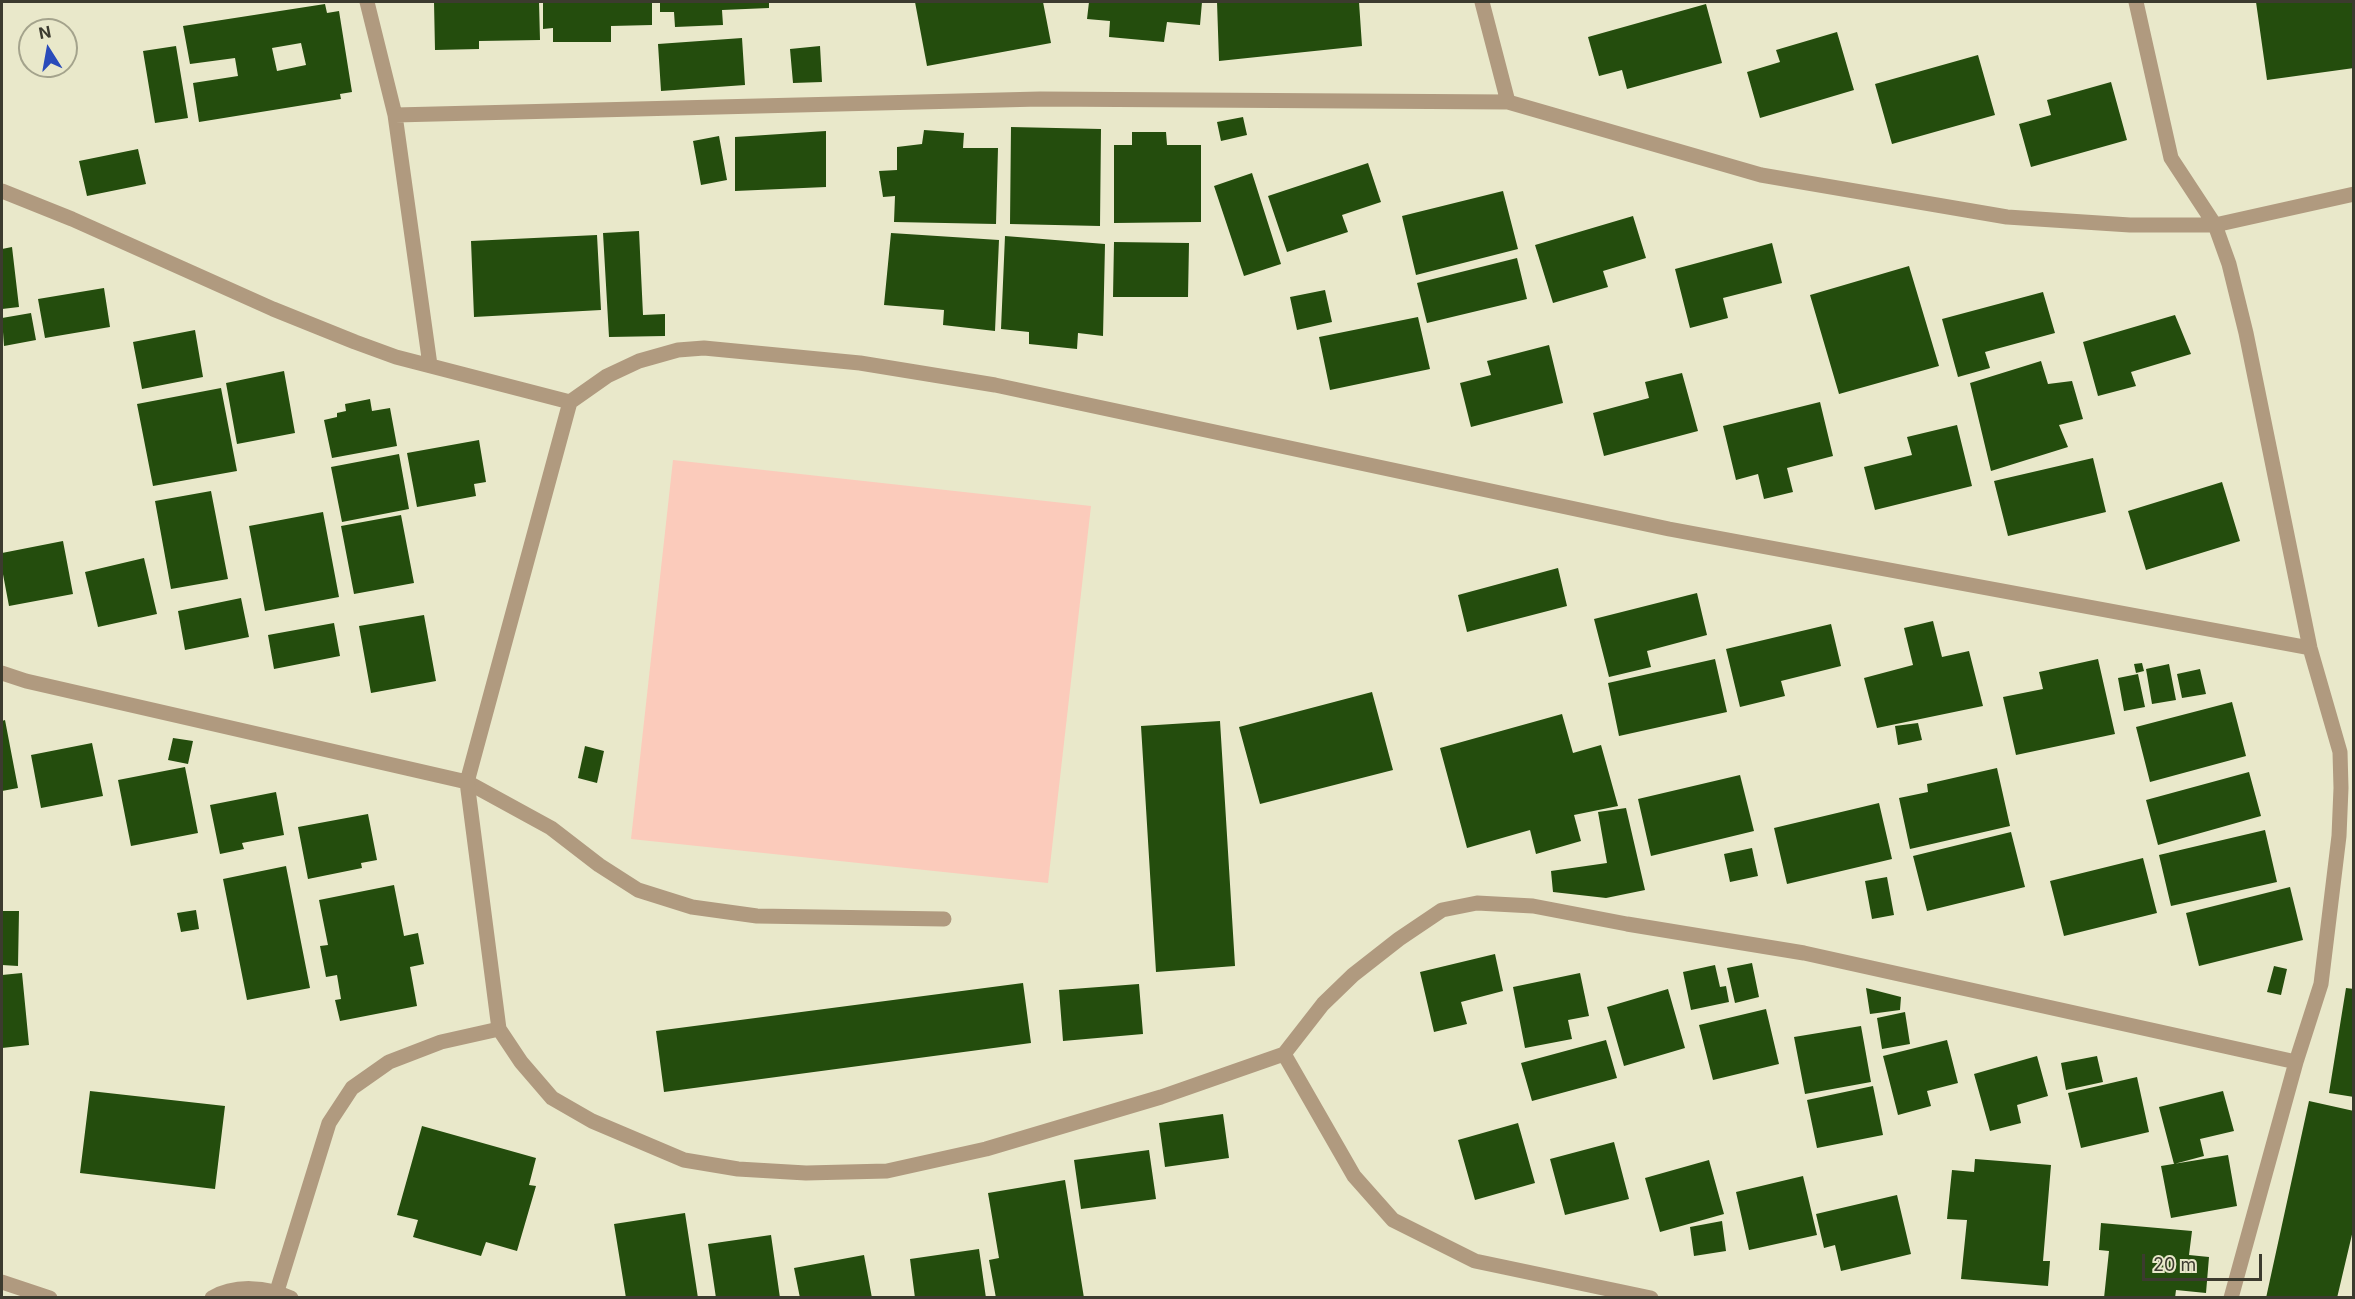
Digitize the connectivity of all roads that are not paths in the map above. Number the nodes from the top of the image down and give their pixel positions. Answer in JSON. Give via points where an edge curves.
{"nodes":[{"id":1,"x":367,"y":2,"type":"edge"},
{"id":2,"x":1482,"y":2,"type":"edge"},
{"id":3,"x":2136,"y":2,"type":"edge"},
{"id":4,"x":1508,"y":102,"type":"junction"},
{"id":5,"x":395,"y":115,"type":"junction"},
{"id":6,"x":2,"y":191,"type":"edge"},
{"id":7,"x":2354,"y":194,"type":"edge"},
{"id":8,"x":2215,"y":225,"type":"junction"},
{"id":9,"x":430,"y":365,"type":"junction"},
{"id":10,"x":570,"y":402,"type":"junction"},
{"id":11,"x":2310,"y":648,"type":"junction"},
{"id":12,"x":2,"y":673,"type":"edge"},
{"id":13,"x":2347,"y":753,"type":"edge"},
{"id":14,"x":467,"y":782,"type":"junction"},
{"id":15,"x":944,"y":919,"type":"dead end"},
{"id":16,"x":499,"y":1029,"type":"junction"},
{"id":17,"x":1284,"y":1054,"type":"junction"},
{"id":18,"x":2296,"y":1062,"type":"junction"},
{"id":19,"x":2,"y":1282,"type":"edge"},
{"id":20,"x":284,"y":1294,"type":"edge"},
{"id":21,"x":50,"y":1298,"type":"edge"},
{"id":22,"x":212,"y":1298,"type":"edge"},
{"id":23,"x":1651,"y":1298,"type":"edge"},
{"id":24,"x":2231,"y":1298,"type":"edge"}],
"edges":[{"from":1,"to":5,"type":"street"},
{"from":2,"to":4,"type":"street"},
{"from":3,"to":8,"type":"street","via":[[2171,158]]},
{"from":4,"to":5,"type":"street","via":[[1040,99]]},
{"from":4,"to":8,"type":"street","via":[[1761,175],[2007,217],[2130,225]]},
{"from":5,"to":9,"type":"street"},
{"from":6,"to":9,"type":"street","via":[[273,309],[396,357]]},
{"from":7,"to":8,"type":"street"},
{"from":8,"to":11,"type":"street","via":[[2246,333]]},
{"from":9,"to":10,"type":"street"},
{"from":10,"to":11,"type":"street","via":[[607,376],[639,361],[678,350],[704,348],[860,363],[995,385],[1669,529]]},
{"from":10,"to":14,"type":"street"},
{"from":11,"to":13,"type":"street"},
{"from":12,"to":14,"type":"street"},
{"from":13,"to":18,"type":"street","via":[[2321,984]]},
{"from":14,"to":15,"type":"street","via":[[551,828],[638,890],[692,907],[757,916]]},
{"from":14,"to":16,"type":"street"},
{"from":16,"to":17,"type":"street","via":[[552,1098],[592,1121],[684,1160],[738,1169],[806,1173],[887,1171],[986,1149],[1161,1097]]},
{"from":16,"to":20,"type":"street","via":[[441,1042],[389,1062],[352,1088],[329,1123]]},
{"from":17,"to":18,"type":"street","via":[[1323,1004],[1399,939],[1442,910],[1477,903],[1533,906],[1804,953]]},
{"from":17,"to":23,"type":"street","via":[[1354,1176],[1393,1220],[1474,1261]]},
{"from":18,"to":24,"type":"street"},
{"from":19,"to":21,"type":"street"},
{"from":20,"to":22,"type":"street","via":[[246,1288]]}]}
